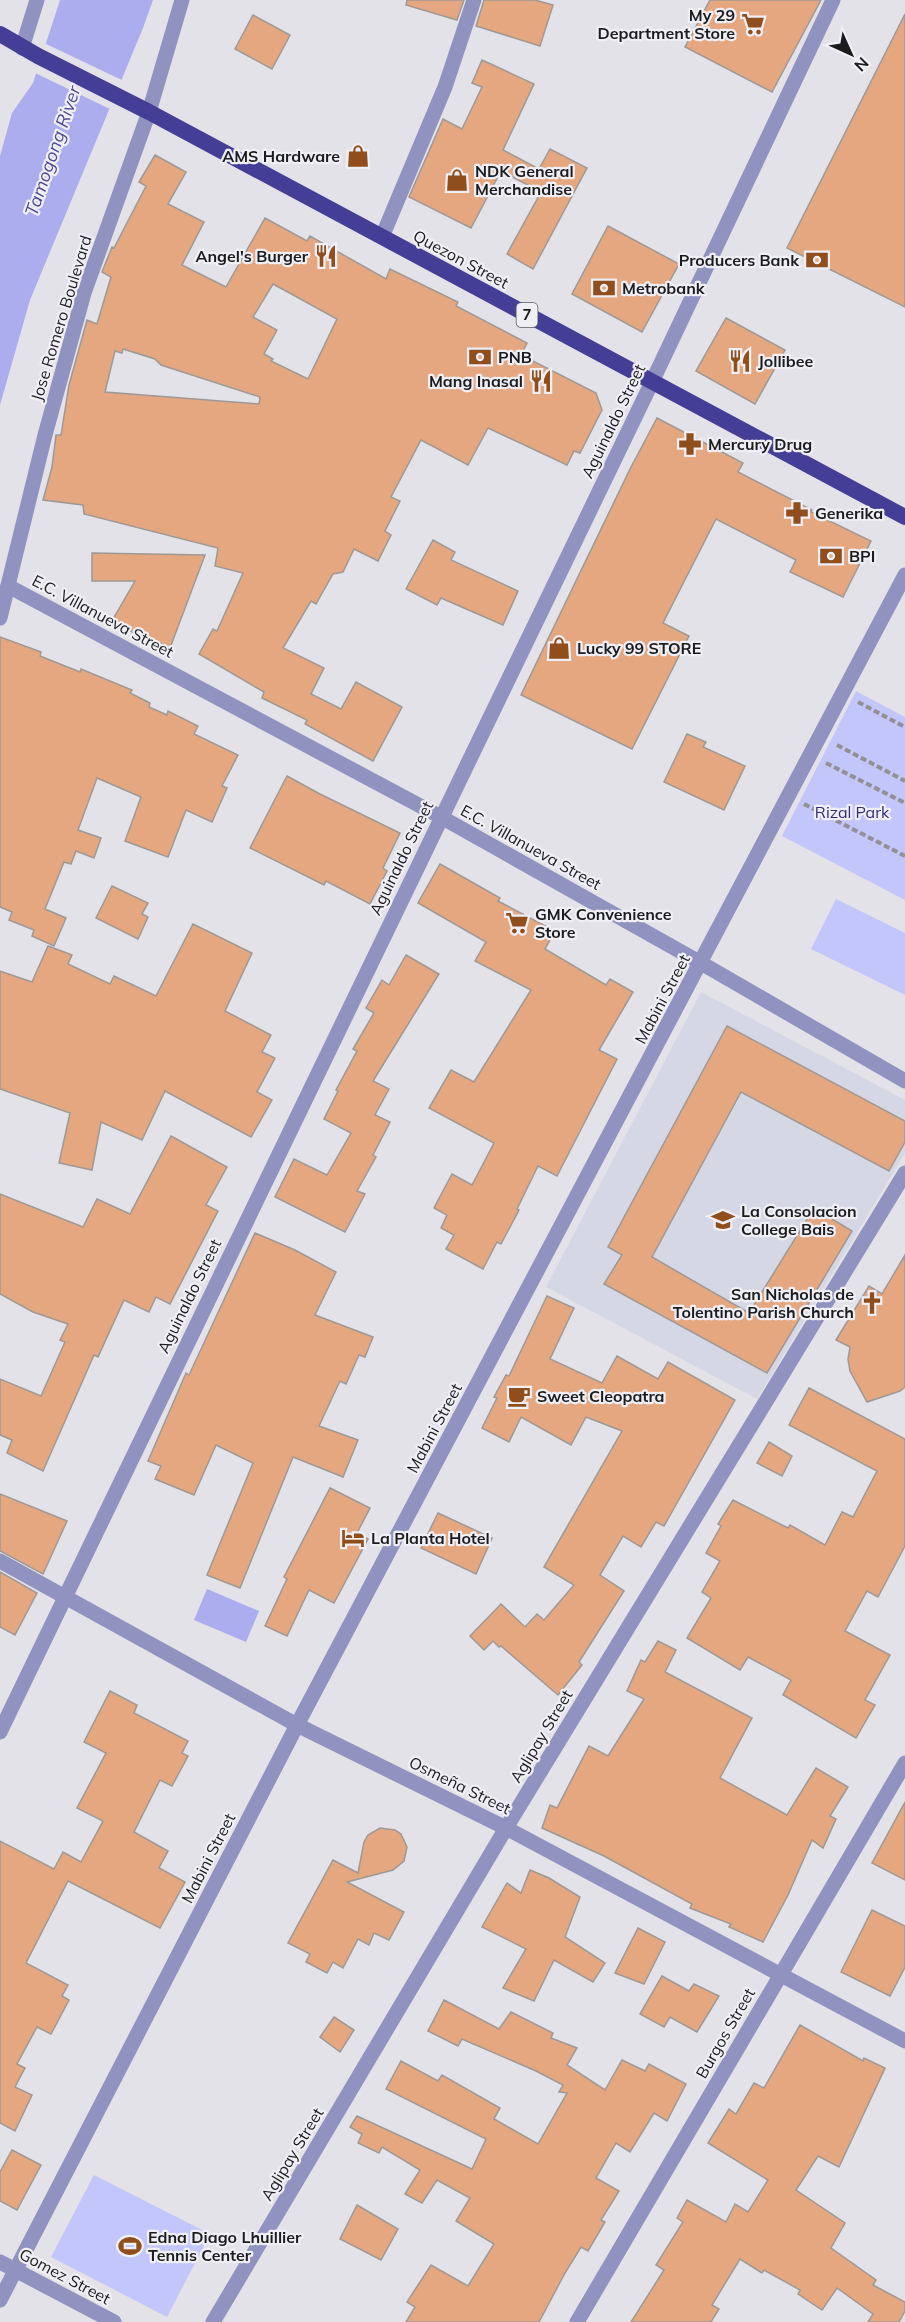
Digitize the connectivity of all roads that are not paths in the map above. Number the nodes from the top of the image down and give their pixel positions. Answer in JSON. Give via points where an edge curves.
{"nodes":[{"id":1,"x":37,"y":0,"type":"edge"},
{"id":2,"x":182,"y":0,"type":"edge"},
{"id":3,"x":474,"y":0,"type":"edge"},
{"id":4,"x":833,"y":0,"type":"edge"},
{"id":5,"x":0,"y":34,"type":"edge"},
{"id":6,"x":22,"y":48,"type":"junction"},
{"id":7,"x":143,"y":109,"type":"junction"},
{"id":8,"x":382,"y":237,"type":"junction"},
{"id":9,"x":652,"y":382,"type":"junction"},
{"id":10,"x":905,"y":517,"type":"edge"},
{"id":11,"x":905,"y":575,"type":"edge"},
{"id":12,"x":8,"y":586,"type":"junction"},
{"id":13,"x":0,"y":618,"type":"edge"},
{"id":14,"x":441,"y":817,"type":"junction"},
{"id":15,"x":702,"y":963,"type":"junction"},
{"id":16,"x":905,"y":1081,"type":"edge"},
{"id":17,"x":905,"y":1173,"type":"edge"},
{"id":18,"x":0,"y":1561,"type":"edge"},
{"id":19,"x":64,"y":1597,"type":"junction"},
{"id":20,"x":297,"y":1725,"type":"junction"},
{"id":21,"x":0,"y":1731,"type":"edge"},
{"id":22,"x":905,"y":1763,"type":"edge"},
{"id":23,"x":506,"y":1828,"type":"junction"},
{"id":24,"x":780,"y":1974,"type":"junction"},
{"id":25,"x":905,"y":2041,"type":"edge"},
{"id":26,"x":0,"y":2262,"type":"edge"},
{"id":27,"x":15,"y":2271,"type":"junction"},
{"id":28,"x":0,"y":2300,"type":"edge"},
{"id":29,"x":114,"y":2322,"type":"edge"},
{"id":30,"x":213,"y":2322,"type":"edge"},
{"id":31,"x":578,"y":2322,"type":"edge"}],
"edges":[{"from":1,"to":6,"type":"street"},
{"from":2,"to":7,"type":"street","name":"Jose Romero Boulevard"},
{"from":3,"to":8,"type":"street","via":[[445,87]]},
{"from":4,"to":9,"type":"street","name":"Aguinaldo Street"},
{"from":5,"to":6,"type":"highway","name":"Quezon Street","number":"7"},
{"from":6,"to":7,"type":"highway","name":"Quezon Street","number":"7"},
{"from":7,"to":8,"type":"highway","name":"Quezon Street","number":"7"},
{"from":7,"to":12,"type":"street","name":"Jose Romero Boulevard","via":[[84,293]]},
{"from":8,"to":9,"type":"highway","name":"Quezon Street","number":"7"},
{"from":9,"to":10,"type":"highway","name":"Quezon Street","number":"7"},
{"from":9,"to":14,"type":"street","name":"Aguinaldo Street"},
{"from":11,"to":15,"type":"street","name":"Mabini Street"},
{"from":12,"to":13,"type":"street","name":"Jose Romero Boulevard"},
{"from":12,"to":14,"type":"street","name":"E.C. Villanueva Street"},
{"from":14,"to":15,"type":"street","name":"E.C. Villanueva Street"},
{"from":14,"to":19,"type":"street","name":"Aguinaldo Street"},
{"from":15,"to":16,"type":"street","name":"E.C. Villanueva Street"},
{"from":15,"to":20,"type":"street","name":"Mabini Street"},
{"from":17,"to":23,"type":"street","name":"Aglipay Street"},
{"from":18,"to":19,"type":"street","name":"Osmeña Street"},
{"from":19,"to":20,"type":"street","name":"Osmeña Street"},
{"from":19,"to":21,"type":"street","name":"Aguinaldo Street"},
{"from":20,"to":23,"type":"street","name":"Osmeña Street"},
{"from":20,"to":27,"type":"street","name":"Mabini Street"},
{"from":22,"to":24,"type":"street","name":"Burgos Street"},
{"from":23,"to":24,"type":"street","name":"Osmeña Street"},
{"from":23,"to":30,"type":"street","name":"Aglipay Street"},
{"from":24,"to":25,"type":"street","name":"Osmeña Street"},
{"from":24,"to":31,"type":"street","name":"Burgos Street"},
{"from":26,"to":27,"type":"street","name":"Gomez Street"},
{"from":27,"to":28,"type":"street","name":"Mabini Street"},
{"from":27,"to":29,"type":"street","name":"Gomez Street"}]}
